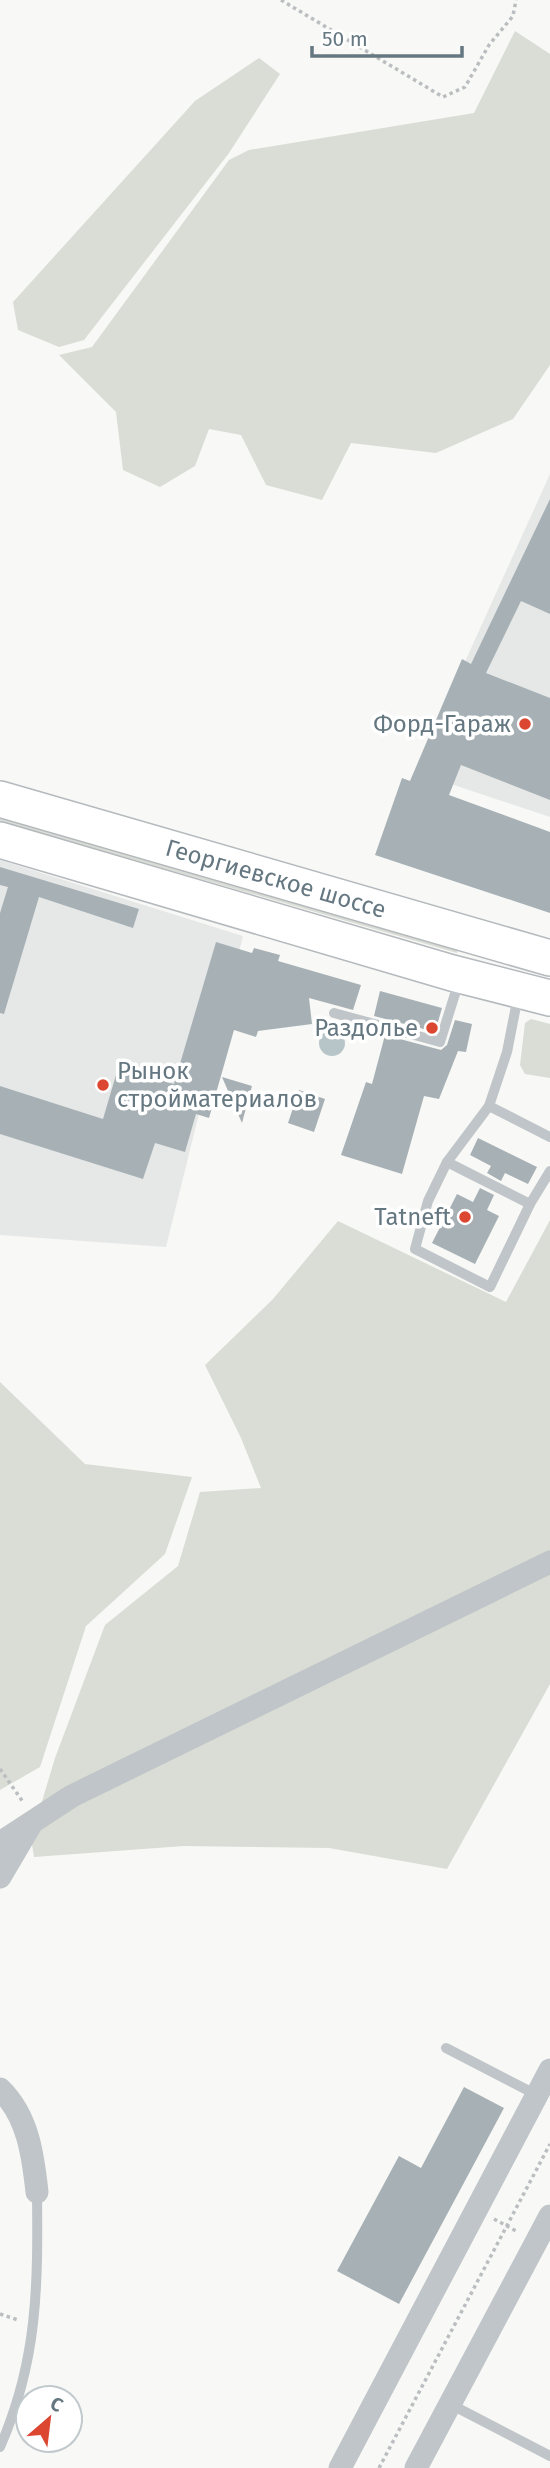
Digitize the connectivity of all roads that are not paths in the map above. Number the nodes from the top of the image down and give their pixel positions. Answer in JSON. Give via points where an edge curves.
{"nodes":[{"id":1,"x":0,"y":799,"type":"edge"},
{"id":2,"x":0,"y":840,"type":"edge"},
{"id":3,"x":460,"y":933,"type":"junction"},
{"id":4,"x":550,"y":958,"type":"edge"},
{"id":5,"x":456,"y":974,"type":"junction"},
{"id":6,"x":535,"y":994,"type":"edge"},
{"id":7,"x":334,"y":1013,"type":"dead end"},
{"id":8,"x":489,"y":1106,"type":"junction"},
{"id":9,"x":550,"y":1137,"type":"edge"},
{"id":10,"x":447,"y":1162,"type":"junction"},
{"id":11,"x":550,"y":1171,"type":"edge"},
{"id":12,"x":530,"y":1204,"type":"junction"},
{"id":13,"x":550,"y":1562,"type":"edge"},
{"id":14,"x":33,"y":1824,"type":"junction"},
{"id":15,"x":0,"y":1843,"type":"edge"},
{"id":16,"x":0,"y":1877,"type":"edge"},
{"id":17,"x":446,"y":2048,"type":"dead end"},
{"id":18,"x":550,"y":2070,"type":"edge"},
{"id":19,"x":0,"y":2089,"type":"edge"},
{"id":20,"x":537,"y":2095,"type":"junction"},
{"id":21,"x":37,"y":2192,"type":"joint"},
{"id":22,"x":550,"y":2216,"type":"edge"},
{"id":23,"x":450,"y":2404,"type":"junction"},
{"id":24,"x":0,"y":2447,"type":"edge"},
{"id":25,"x":550,"y":2456,"type":"edge"},
{"id":26,"x":340,"y":2468,"type":"edge"},
{"id":27,"x":416,"y":2468,"type":"edge"}],
"edges":[{"from":1,"to":3,"type":"main road","name":"Георгиевское шоссе"},
{"from":2,"to":5,"type":"main road","name":"Георгиевское шоссе"},
{"from":3,"to":4,"type":"main road","name":"Георгиевское шоссе"},
{"from":3,"to":5,"type":"street","via":[[472,945],[472,960]]},
{"from":5,"to":6,"type":"main road","name":"Георгиевское шоссе"},
{"from":5,"to":7,"type":"lane","via":[[440,1042]]},
{"from":6,"to":8,"type":"lane","via":[[507,1052]]},
{"from":8,"to":9,"type":"lane"},
{"from":8,"to":10,"type":"lane"},
{"from":10,"to":12,"type":"lane"},
{"from":10,"to":12,"type":"lane","via":[[428,1201],[415,1249],[490,1287]]},
{"from":11,"to":12,"type":"lane"},
{"from":13,"to":14,"type":"street","via":[[72,1796]]},
{"from":14,"to":15,"type":"street"},
{"from":14,"to":16,"type":"street"},
{"from":17,"to":20,"type":"lane"},
{"from":18,"to":20,"type":"street"},
{"from":19,"to":21,"type":"street","via":[[24,2127],[33,2153]]},
{"from":20,"to":26,"type":"street"},
{"from":21,"to":24,"type":"lane","via":[[38,2271],[30,2349],[24,2387]]},
{"from":22,"to":23,"type":"street"},
{"from":23,"to":25,"type":"lane"},
{"from":23,"to":27,"type":"street"}]}
